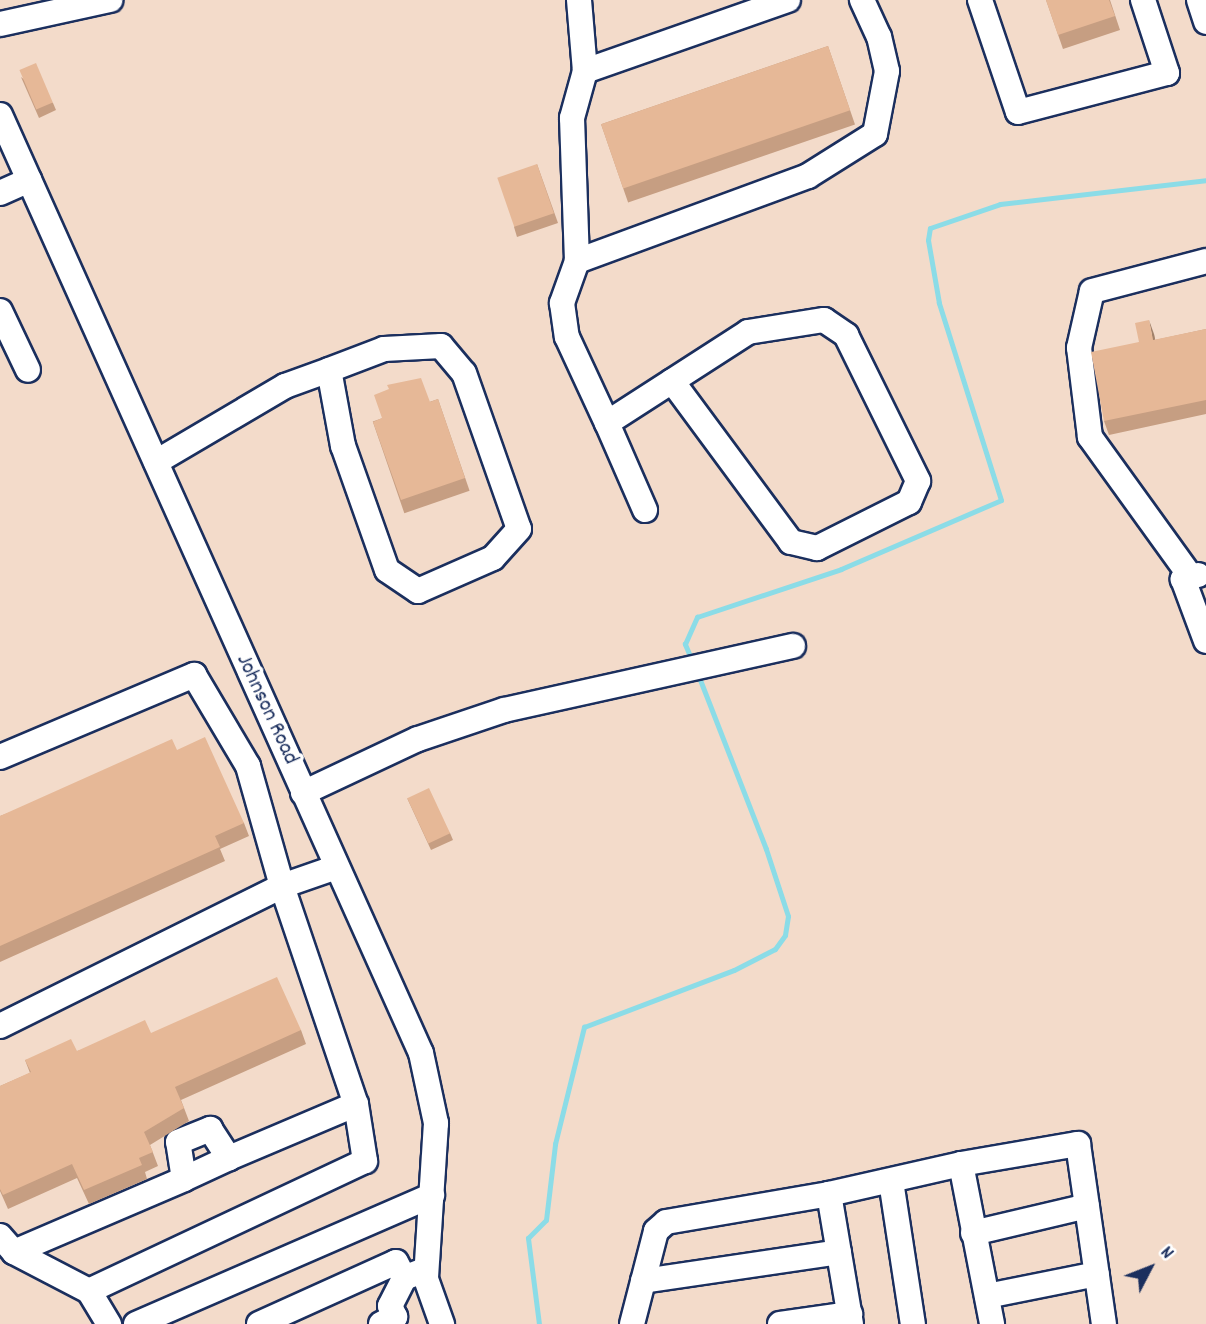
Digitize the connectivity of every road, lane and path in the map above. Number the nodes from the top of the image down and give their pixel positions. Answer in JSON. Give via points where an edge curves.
{"nodes":[{"id":1,"x":110,"y":0,"type":"edge"},
{"id":2,"x":579,"y":0,"type":"edge"},
{"id":3,"x":788,"y":0,"type":"edge"},
{"id":4,"x":862,"y":0,"type":"edge"},
{"id":5,"x":980,"y":0,"type":"edge"},
{"id":6,"x":1143,"y":0,"type":"edge"},
{"id":7,"x":1199,"y":0,"type":"edge"},
{"id":8,"x":1206,"y":22,"type":"edge"},
{"id":9,"x":0,"y":24,"type":"edge"},
{"id":10,"x":585,"y":71,"type":"junction"},
{"id":11,"x":0,"y":115,"type":"edge"},
{"id":12,"x":29,"y":180,"type":"junction"},
{"id":13,"x":0,"y":193,"type":"edge"},
{"id":14,"x":577,"y":261,"type":"junction"},
{"id":15,"x":1206,"y":261,"type":"edge"},
{"id":16,"x":0,"y":311,"type":"edge"},
{"id":17,"x":28,"y":370,"type":"dead end"},
{"id":18,"x":329,"y":370,"type":"junction"},
{"id":19,"x":672,"y":381,"type":"junction"},
{"id":20,"x":607,"y":423,"type":"junction"},
{"id":21,"x":156,"y":462,"type":"junction"},
{"id":22,"x":645,"y":510,"type":"dead end"},
{"id":23,"x":1198,"y":575,"type":"edge"},
{"id":24,"x":1206,"y":641,"type":"edge"},
{"id":25,"x":793,"y":646,"type":"dead end"},
{"id":26,"x":0,"y":757,"type":"edge"},
{"id":27,"x":303,"y":793,"type":"junction"},
{"id":28,"x":337,"y":867,"type":"junction"},
{"id":29,"x":282,"y":886,"type":"junction"},
{"id":30,"x":0,"y":1026,"type":"edge"},
{"id":31,"x":356,"y":1104,"type":"junction"},
{"id":32,"x":229,"y":1158,"type":"junction"},
{"id":33,"x":961,"y":1164,"type":"junction"},
{"id":34,"x":184,"y":1179,"type":"junction"},
{"id":35,"x":891,"y":1181,"type":"junction"},
{"id":36,"x":829,"y":1194,"type":"junction"},
{"id":37,"x":432,"y":1195,"type":"junction"},
{"id":38,"x":1087,"y":1206,"type":"junction"},
{"id":39,"x":973,"y":1233,"type":"junction"},
{"id":40,"x":7,"y":1244,"type":"edge"},
{"id":41,"x":839,"y":1252,"type":"junction"},
{"id":42,"x":415,"y":1274,"type":"junction"},
{"id":43,"x":1097,"y":1274,"type":"junction"},
{"id":44,"x":643,"y":1281,"type":"junction"},
{"id":45,"x":89,"y":1291,"type":"junction"},
{"id":46,"x":986,"y":1296,"type":"junction"},
{"id":47,"x":850,"y":1319,"type":"edge"},
{"id":48,"x":109,"y":1324,"type":"edge"},
{"id":49,"x":136,"y":1324,"type":"edge"},
{"id":50,"x":259,"y":1324,"type":"edge"},
{"id":51,"x":381,"y":1324,"type":"edge"},
{"id":52,"x":442,"y":1324,"type":"edge"},
{"id":53,"x":632,"y":1324,"type":"edge"},
{"id":54,"x":780,"y":1324,"type":"edge"},
{"id":55,"x":913,"y":1324,"type":"edge"},
{"id":56,"x":992,"y":1324,"type":"edge"},
{"id":57,"x":1104,"y":1324,"type":"edge"}],
"edges":[{"from":1,"to":9,"type":"street"},
{"from":2,"to":10,"type":"street"},
{"from":3,"to":10,"type":"street"},
{"from":4,"to":14,"type":"street","via":[[879,37],[887,71],[875,134],[808,176]]},
{"from":5,"to":6,"type":"street","via":[[1018,112],[1167,73]]},
{"from":7,"to":8,"type":"street"},
{"from":10,"to":14,"type":"street","via":[[572,118]]},
{"from":11,"to":12,"type":"street","name":"Johnson Road"},
{"from":12,"to":13,"type":"street"},
{"from":12,"to":21,"type":"street","name":"Johnson Road"},
{"from":14,"to":20,"type":"street","via":[[562,303],[566,337]]},
{"from":15,"to":23,"type":"street","via":[[1092,291],[1079,348],[1090,437]]},
{"from":16,"to":17,"type":"street"},
{"from":18,"to":18,"type":"street","via":[[384,349],[441,346],[464,373],[519,529],[493,558],[418,591],[387,570],[343,446]]},
{"from":18,"to":21,"type":"street","via":[[285,386]]},
{"from":19,"to":19,"type":"street","via":[[748,331],[824,320],[846,335],[918,481],[909,502],[817,548],[791,542]]},
{"from":19,"to":20,"type":"street"},
{"from":20,"to":22,"type":"street"},
{"from":21,"to":27,"type":"street","name":"Johnson Road"},
{"from":23,"to":24,"type":"street","via":[[1183,579]]},
{"from":25,"to":27,"type":"street","via":[[504,710],[418,739]]},
{"from":26,"to":29,"type":"street","via":[[194,675],[248,766]]},
{"from":27,"to":28,"type":"street","name":"Johnson Road"},
{"from":28,"to":29,"type":"street"},
{"from":28,"to":37,"type":"street","name":"Johnson Road","via":[[421,1053],[436,1123]]},
{"from":29,"to":30,"type":"street"},
{"from":29,"to":31,"type":"street"},
{"from":31,"to":32,"type":"street"},
{"from":31,"to":45,"type":"street","via":[[365,1161]]},
{"from":32,"to":34,"type":"street"},
{"from":32,"to":34,"type":"street","via":[[210,1129],[178,1142]]},
{"from":33,"to":35,"type":"street"},
{"from":33,"to":38,"type":"street","via":[[1078,1144]]},
{"from":33,"to":39,"type":"street"},
{"from":34,"to":40,"type":"street"},
{"from":35,"to":36,"type":"street"},
{"from":35,"to":55,"type":"street"},
{"from":36,"to":41,"type":"street"},
{"from":36,"to":44,"type":"street","via":[[666,1222],[656,1231]]},
{"from":37,"to":42,"type":"street","name":"Johnson Road"},
{"from":37,"to":49,"type":"street"},
{"from":38,"to":39,"type":"street"},
{"from":38,"to":43,"type":"street"},
{"from":39,"to":46,"type":"street"},
{"from":40,"to":45,"type":"street"},
{"from":41,"to":44,"type":"street"},
{"from":41,"to":47,"type":"street"},
{"from":42,"to":50,"type":"street","via":[[397,1262]]},
{"from":42,"to":51,"type":"street","via":[[390,1306],[395,1317]]},
{"from":42,"to":52,"type":"street","name":"Johnson Road"},
{"from":43,"to":46,"type":"street"},
{"from":43,"to":57,"type":"street"},
{"from":44,"to":53,"type":"street"},
{"from":45,"to":48,"type":"street"},
{"from":46,"to":56,"type":"street"},
{"from":47,"to":54,"type":"street"}]}
